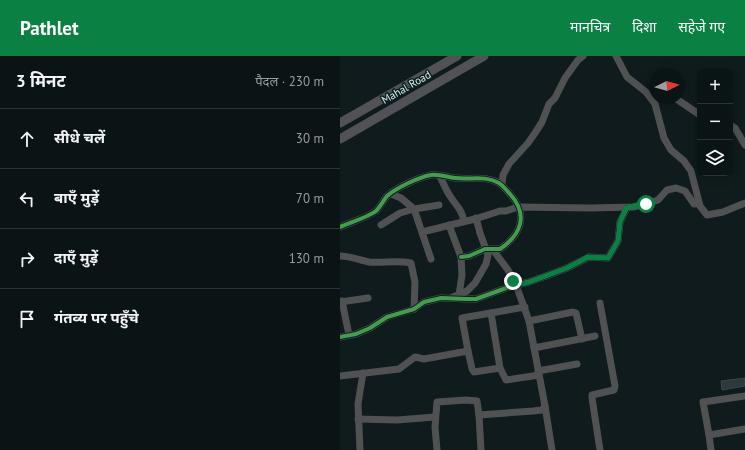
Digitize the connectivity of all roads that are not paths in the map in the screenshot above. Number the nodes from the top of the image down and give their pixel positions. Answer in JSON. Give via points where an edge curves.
{"nodes":[{"id":1,"x":457,"y":56,"type":"edge"},
{"id":2,"x":484,"y":56,"type":"edge"},
{"id":3,"x":583,"y":56,"type":"edge"},
{"id":4,"x":616,"y":56,"type":"edge"},
{"id":5,"x":646,"y":92,"type":"joint"},
{"id":6,"x":684,"y":104,"type":"edge"},
{"id":7,"x":697,"y":113,"type":"edge"},
{"id":8,"x":340,"y":123,"type":"edge"},
{"id":9,"x":733,"y":127,"type":"edge"},
{"id":10,"x":340,"y":139,"type":"edge"},
{"id":11,"x":745,"y":145,"type":"edge"},
{"id":12,"x":440,"y":176,"type":"junction"},
{"id":13,"x":502,"y":185,"type":"junction"},
{"id":14,"x":391,"y":194,"type":"junction"},
{"id":15,"x":699,"y":203,"type":"junction"},
{"id":16,"x":745,"y":203,"type":"edge"},
{"id":17,"x":439,"y":205,"type":"dead end"},
{"id":18,"x":518,"y":207,"type":"junction"},
{"id":19,"x":626,"y":208,"type":"junction"},
{"id":20,"x":414,"y":209,"type":"junction"},
{"id":21,"x":476,"y":218,"type":"junction"},
{"id":22,"x":464,"y":221,"type":"junction"},
{"id":23,"x":381,"y":225,"type":"dead end"},
{"id":24,"x":449,"y":225,"type":"junction"},
{"id":25,"x":340,"y":227,"type":"edge"},
{"id":26,"x":422,"y":232,"type":"junction"},
{"id":27,"x":485,"y":249,"type":"junction"},
{"id":28,"x":492,"y":250,"type":"junction"},
{"id":29,"x":340,"y":256,"type":"edge"},
{"id":30,"x":461,"y":257,"type":"junction"},
{"id":31,"x":431,"y":259,"type":"dead end"},
{"id":32,"x":516,"y":285,"type":"junction"},
{"id":33,"x":459,"y":295,"type":"junction"},
{"id":34,"x":368,"y":298,"type":"dead end"},
{"id":35,"x":451,"y":298,"type":"junction"},
{"id":36,"x":341,"y":302,"type":"edge"},
{"id":37,"x":600,"y":302,"type":"dead end"},
{"id":38,"x":525,"y":307,"type":"junction"},
{"id":39,"x":414,"y":309,"type":"junction"},
{"id":40,"x":491,"y":313,"type":"junction"},
{"id":41,"x":529,"y":321,"type":"junction"},
{"id":42,"x":348,"y":330,"type":"dead end"},
{"id":43,"x":595,"y":336,"type":"dead end"},
{"id":44,"x":340,"y":337,"type":"edge"},
{"id":45,"x":582,"y":339,"type":"junction"},
{"id":46,"x":534,"y":348,"type":"junction"},
{"id":47,"x":468,"y":351,"type":"junction"},
{"id":48,"x":577,"y":364,"type":"dead end"},
{"id":49,"x":500,"y":368,"type":"junction"},
{"id":50,"x":363,"y":373,"type":"junction"},
{"id":51,"x":538,"y":373,"type":"junction"},
{"id":52,"x":340,"y":376,"type":"edge"},
{"id":53,"x":745,"y":396,"type":"edge"},
{"id":54,"x":545,"y":406,"type":"junction"},
{"id":55,"x":480,"y":415,"type":"junction"},
{"id":56,"x":435,"y":417,"type":"junction"},
{"id":57,"x":358,"y":419,"type":"junction"},
{"id":58,"x":745,"y":429,"type":"edge"},
{"id":59,"x":709,"y":435,"type":"junction"},
{"id":60,"x":360,"y":450,"type":"edge"},
{"id":61,"x":437,"y":450,"type":"edge"},
{"id":62,"x":481,"y":450,"type":"edge"},
{"id":63,"x":552,"y":450,"type":"edge"},
{"id":64,"x":600,"y":450,"type":"edge"},
{"id":65,"x":711,"y":450,"type":"edge"}],
"edges":[{"from":1,"to":8,"type":"main road","name":"Mahal Road"},
{"from":2,"to":10,"type":"main road","name":"Mahal Road"},
{"from":3,"to":13,"type":"street","via":[[565,78],[535,133],[502,174]]},
{"from":4,"to":5,"type":"street","via":[[627,77]]},
{"from":5,"to":15,"type":"street","via":[[655,104],[670,150],[684,161],[691,171]]},
{"from":6,"to":7,"type":"street"},
{"from":9,"to":11,"type":"street"},
{"from":12,"to":13,"type":"street","via":[[479,178]]},
{"from":12,"to":14,"type":"street","via":[[431,175],[415,180]]},
{"from":12,"to":22,"type":"street","via":[[462,211]]},
{"from":13,"to":18,"type":"street"},
{"from":14,"to":20,"type":"street","via":[[401,198]]},
{"from":14,"to":25,"type":"street","via":[[375,211]]},
{"from":15,"to":16,"type":"street","via":[[707,215]]},
{"from":15,"to":19,"type":"street","via":[[694,204],[685,191],[676,188],[667,190],[658,200]]},
{"from":17,"to":20,"type":"street"},
{"from":18,"to":19,"type":"street"},
{"from":18,"to":21,"type":"street"},
{"from":18,"to":28,"type":"street","via":[[521,215],[519,229],[505,246]]},
{"from":19,"to":32,"type":"street","via":[[620,222],[618,241],[608,258],[588,257],[567,268]]},
{"from":20,"to":23,"type":"street","via":[[400,213]]},
{"from":20,"to":26,"type":"street"},
{"from":21,"to":22,"type":"street"},
{"from":21,"to":27,"type":"street"},
{"from":22,"to":24,"type":"street"},
{"from":24,"to":26,"type":"street"},
{"from":24,"to":30,"type":"street"},
{"from":26,"to":31,"type":"street"},
{"from":27,"to":28,"type":"street"},
{"from":27,"to":30,"type":"street"},
{"from":27,"to":33,"type":"street","via":[[488,256],[482,272],[471,287]]},
{"from":28,"to":32,"type":"street"},
{"from":29,"to":39,"type":"street","via":[[370,262],[411,263],[415,282]]},
{"from":30,"to":33,"type":"street"},
{"from":32,"to":35,"type":"street","via":[[476,299]]},
{"from":32,"to":38,"type":"street"},
{"from":33,"to":35,"type":"street"},
{"from":34,"to":36,"type":"street"},
{"from":35,"to":39,"type":"street","via":[[424,302]]},
{"from":36,"to":42,"type":"street"},
{"from":37,"to":64,"type":"street","via":[[615,386],[612,391],[592,395]]},
{"from":38,"to":40,"type":"street"},
{"from":38,"to":41,"type":"street"},
{"from":39,"to":44,"type":"street","via":[[387,317],[356,334]]},
{"from":40,"to":47,"type":"street","via":[[462,318]]},
{"from":40,"to":49,"type":"street"},
{"from":41,"to":45,"type":"street","via":[[576,313]]},
{"from":41,"to":46,"type":"street"},
{"from":43,"to":45,"type":"street"},
{"from":45,"to":46,"type":"street"},
{"from":46,"to":51,"type":"street"},
{"from":47,"to":49,"type":"street","via":[[474,372]]},
{"from":47,"to":50,"type":"street","via":[[424,359],[416,357],[399,370]]},
{"from":48,"to":51,"type":"street"},
{"from":49,"to":51,"type":"street","via":[[506,380]]},
{"from":50,"to":52,"type":"street"},
{"from":50,"to":57,"type":"street"},
{"from":51,"to":54,"type":"street"},
{"from":53,"to":59,"type":"street","via":[[703,402]]},
{"from":54,"to":55,"type":"street","via":[[542,410]]},
{"from":54,"to":63,"type":"street"},
{"from":55,"to":56,"type":"street","via":[[477,401],[444,401],[437,402]]},
{"from":55,"to":62,"type":"street"},
{"from":56,"to":57,"type":"street","via":[[397,420]]},
{"from":56,"to":61,"type":"street"},
{"from":57,"to":60,"type":"street"},
{"from":58,"to":59,"type":"street"},
{"from":59,"to":65,"type":"street"}]}
